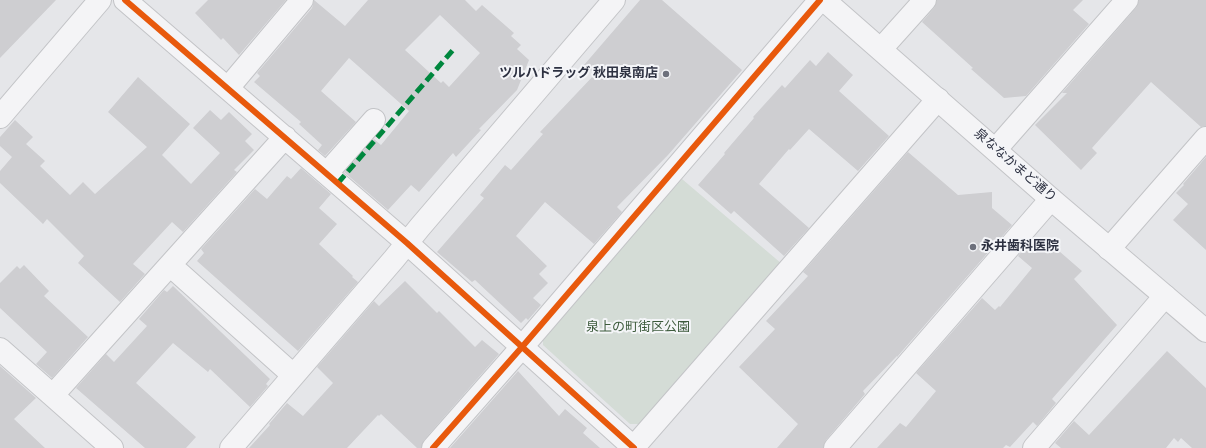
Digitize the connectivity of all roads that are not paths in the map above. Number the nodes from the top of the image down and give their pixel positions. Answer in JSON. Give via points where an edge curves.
{"nodes":[{"id":1,"x":100,"y":0,"type":"edge"},
{"id":2,"x":125,"y":0,"type":"edge"},
{"id":3,"x":302,"y":0,"type":"edge"},
{"id":4,"x":614,"y":0,"type":"edge"},
{"id":5,"x":820,"y":0,"type":"edge"},
{"id":6,"x":824,"y":0,"type":"edge"},
{"id":7,"x":925,"y":0,"type":"edge"},
{"id":8,"x":1127,"y":0,"type":"edge"},
{"id":9,"x":881,"y":49,"type":"junction"},
{"id":10,"x":228,"y":88,"type":"junction"},
{"id":11,"x":938,"y":99,"type":"junction"},
{"id":12,"x":0,"y":117,"type":"edge"},
{"id":13,"x":374,"y":120,"type":"dead end"},
{"id":14,"x":285,"y":137,"type":"junction"},
{"id":15,"x":1206,"y":138,"type":"edge"},
{"id":16,"x":996,"y":149,"type":"junction"},
{"id":17,"x":327,"y":173,"type":"junction"},
{"id":18,"x":1051,"y":199,"type":"junction"},
{"id":19,"x":407,"y":243,"type":"junction"},
{"id":20,"x":1109,"y":248,"type":"junction"},
{"id":21,"x":170,"y":265,"type":"junction"},
{"id":22,"x":1165,"y":296,"type":"junction"},
{"id":23,"x":1206,"y":331,"type":"edge"},
{"id":24,"x":522,"y":347,"type":"junction"},
{"id":25,"x":0,"y":349,"type":"edge"},
{"id":26,"x":294,"y":376,"type":"junction"},
{"id":27,"x":53,"y":395,"type":"junction"},
{"id":28,"x":112,"y":448,"type":"edge"},
{"id":29,"x":231,"y":448,"type":"edge"},
{"id":30,"x":433,"y":448,"type":"edge"},
{"id":31,"x":634,"y":448,"type":"edge"},
{"id":32,"x":835,"y":448,"type":"edge"},
{"id":33,"x":1034,"y":448,"type":"edge"}],
"edges":[{"from":1,"to":12,"type":"street"},
{"from":2,"to":10,"type":"street"},
{"from":3,"to":10,"type":"street"},
{"from":4,"to":19,"type":"street"},
{"from":5,"to":24,"type":"street"},
{"from":6,"to":9,"type":"street","name":"泉ななかまど通り"},
{"from":7,"to":9,"type":"street"},
{"from":8,"to":16,"type":"street"},
{"from":9,"to":11,"type":"street","name":"泉ななかまど通り"},
{"from":10,"to":14,"type":"street"},
{"from":11,"to":16,"type":"street","name":"泉ななかまど通り"},
{"from":11,"to":31,"type":"street"},
{"from":13,"to":17,"type":"street"},
{"from":14,"to":17,"type":"street"},
{"from":14,"to":21,"type":"street"},
{"from":15,"to":20,"type":"street"},
{"from":16,"to":18,"type":"street","name":"泉ななかまど通り"},
{"from":17,"to":19,"type":"street"},
{"from":18,"to":20,"type":"street","name":"泉ななかまど通り"},
{"from":18,"to":32,"type":"street"},
{"from":19,"to":24,"type":"street"},
{"from":19,"to":26,"type":"street"},
{"from":20,"to":22,"type":"street","name":"泉ななかまど通り"},
{"from":21,"to":26,"type":"street"},
{"from":21,"to":27,"type":"street"},
{"from":22,"to":23,"type":"street","name":"泉ななかまど通り"},
{"from":22,"to":33,"type":"street"},
{"from":24,"to":30,"type":"street"},
{"from":24,"to":31,"type":"street"},
{"from":25,"to":27,"type":"street"},
{"from":26,"to":29,"type":"street"},
{"from":27,"to":28,"type":"street"}]}
